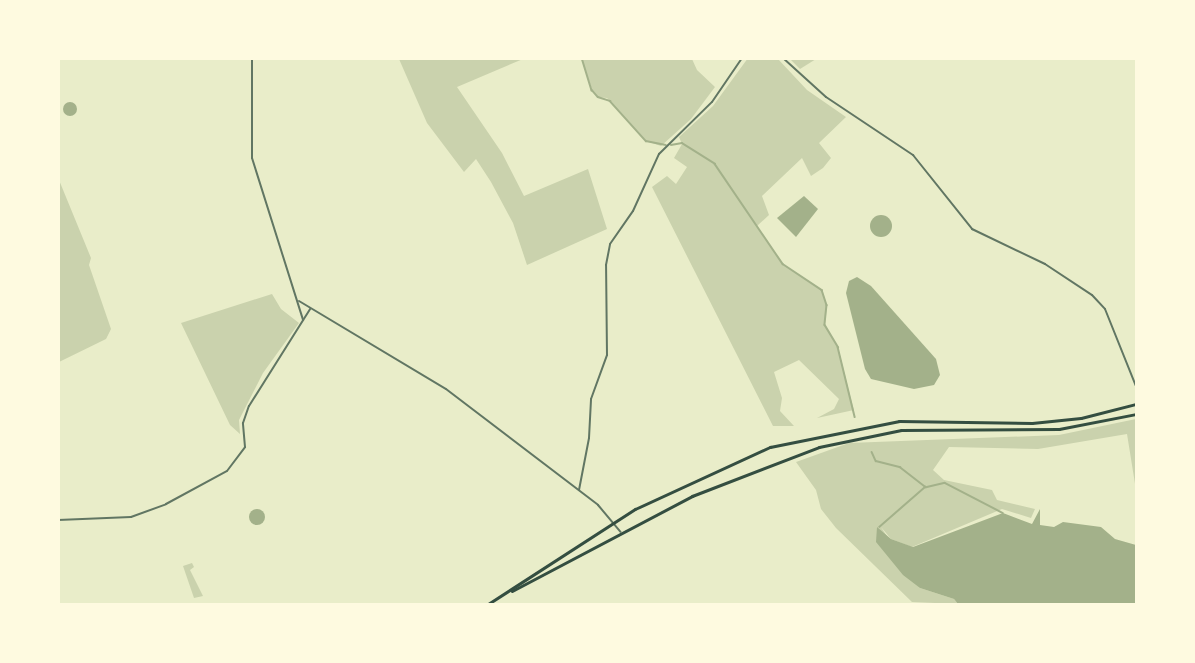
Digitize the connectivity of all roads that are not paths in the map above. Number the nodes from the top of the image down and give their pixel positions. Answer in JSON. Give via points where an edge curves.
{"nodes":[{"id":1,"x":252,"y":58,"type":"edge"},
{"id":2,"x":742,"y":58,"type":"edge"},
{"id":3,"x":783,"y":58,"type":"edge"},
{"id":4,"x":299,"y":301,"type":"junction"},
{"id":5,"x":310,"y":309,"type":"junction"},
{"id":6,"x":303,"y":321,"type":"junction"},
{"id":7,"x":1137,"y":386,"type":"edge"},
{"id":8,"x":1137,"y":404,"type":"edge"},
{"id":9,"x":1137,"y":414,"type":"edge"},
{"id":10,"x":579,"y":490,"type":"junction"},
{"id":11,"x":58,"y":520,"type":"edge"},
{"id":12,"x":615,"y":521,"type":"junction"},
{"id":13,"x":621,"y":532,"type":"junction"},
{"id":14,"x":495,"y":600,"type":"junction"},
{"id":15,"x":488,"y":604,"type":"edge"}],
"edges":[{"from":1,"to":4,"type":"street","via":[[252,158]]},
{"from":2,"to":10,"type":"street","via":[[712,102],[659,154],[633,210],[610,244],[606,265],[607,355],[591,399],[589,438]]},
{"from":3,"to":7,"type":"street","via":[[826,97],[913,155],[972,229],[1046,264],[1092,295],[1108,315]]},
{"from":4,"to":5,"type":"street"},
{"from":4,"to":6,"type":"street"},
{"from":5,"to":6,"type":"street"},
{"from":5,"to":10,"type":"street","via":[[446,389]]},
{"from":6,"to":11,"type":"street","via":[[249,406],[243,423],[245,447],[227,471],[166,504],[131,517]]},
{"from":8,"to":12,"type":"main road","via":[[1057,421],[906,420],[821,435],[745,456]]},
{"from":9,"to":13,"type":"main road","via":[[1059,429],[926,428],[848,439],[737,477]]},
{"from":10,"to":12,"type":"street"},
{"from":12,"to":13,"type":"street"},
{"from":12,"to":14,"type":"main road"},
{"from":13,"to":14,"type":"main road"},
{"from":14,"to":15,"type":"main road"}]}
